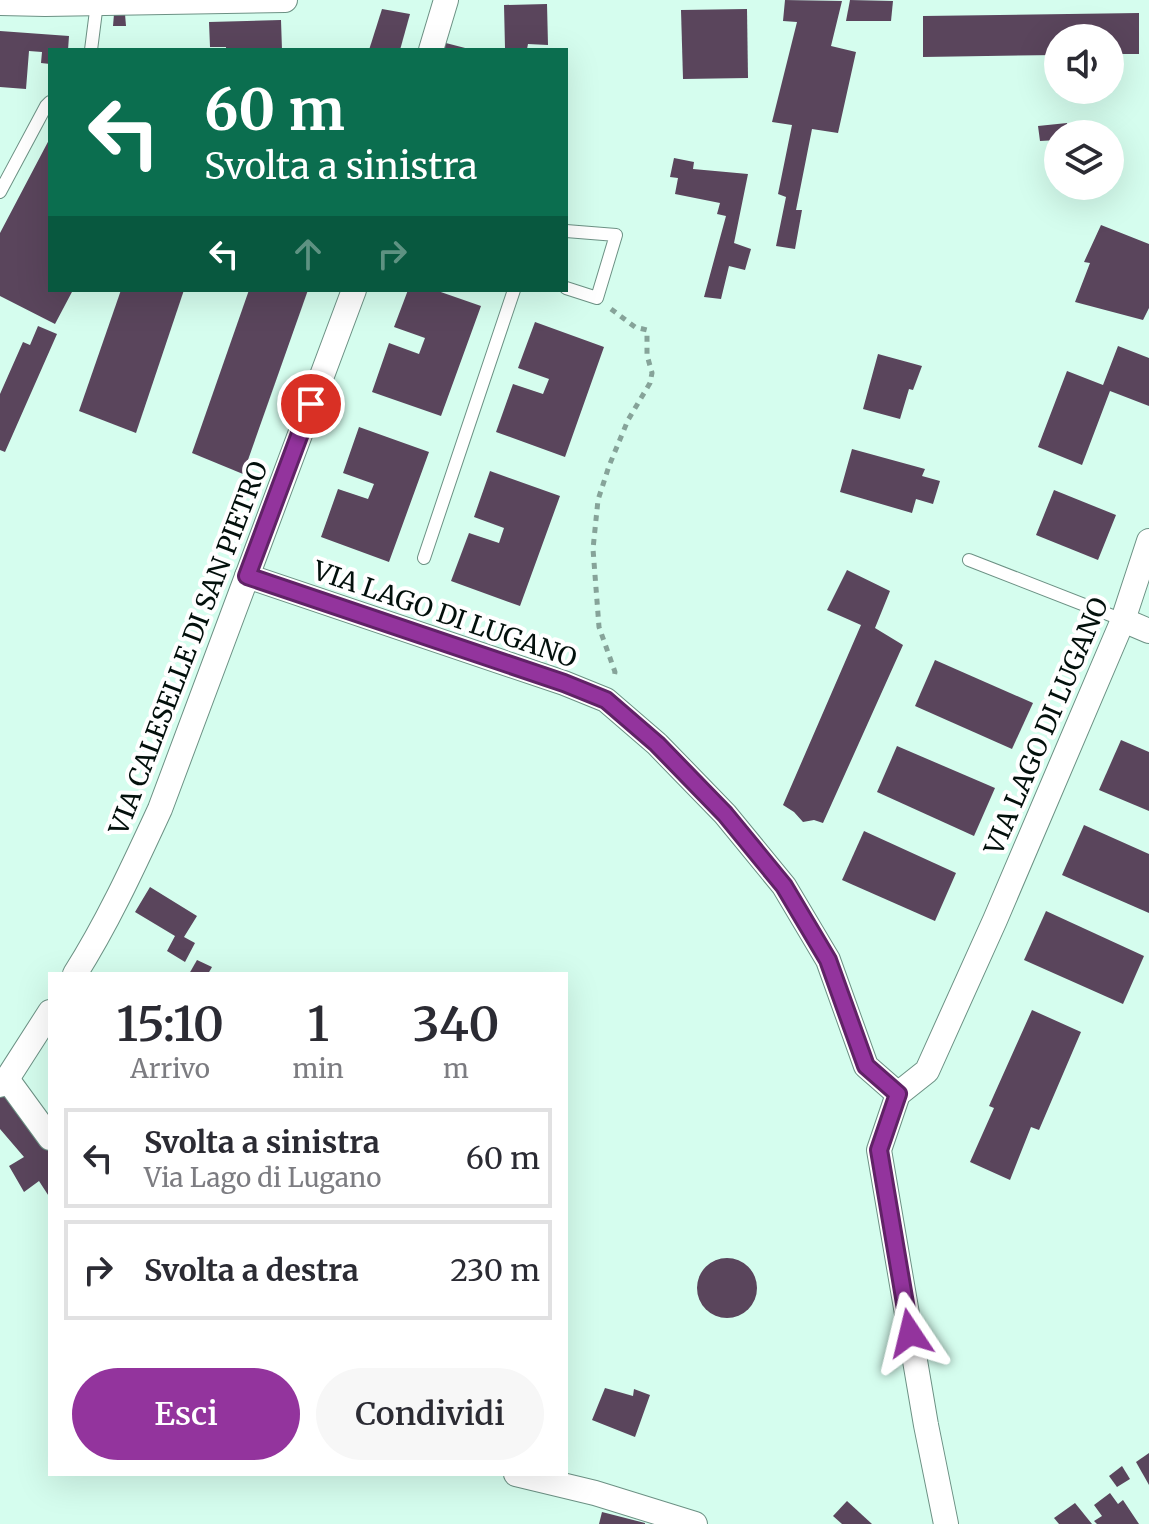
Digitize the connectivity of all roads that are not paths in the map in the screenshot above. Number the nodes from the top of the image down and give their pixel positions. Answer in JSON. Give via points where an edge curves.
{"nodes":[{"id":1,"x":285,"y":0,"type":"edge"},
{"id":2,"x":446,"y":0,"type":"edge"},
{"id":3,"x":0,"y":3,"type":"edge"},
{"id":4,"x":97,"y":3,"type":"junction"},
{"id":5,"x":91,"y":48,"type":"edge"},
{"id":6,"x":432,"y":48,"type":"edge"},
{"id":7,"x":48,"y":104,"type":"edge"},
{"id":8,"x":0,"y":192,"type":"edge"},
{"id":9,"x":568,"y":231,"type":"edge"},
{"id":10,"x":568,"y":289,"type":"edge"},
{"id":11,"x":353,"y":292,"type":"edge"},
{"id":12,"x":513,"y":292,"type":"edge"},
{"id":13,"x":1149,"y":541,"type":"edge"},
{"id":14,"x":424,"y":558,"type":"dead end"},
{"id":15,"x":969,"y":560,"type":"dead end"},
{"id":16,"x":247,"y":576,"type":"junction"},
{"id":17,"x":1123,"y":620,"type":"junction"},
{"id":18,"x":1149,"y":631,"type":"edge"},
{"id":19,"x":76,"y":972,"type":"edge"},
{"id":20,"x":48,"y":1015,"type":"edge"},
{"id":21,"x":4,"y":1082,"type":"edge"},
{"id":22,"x":898,"y":1094,"type":"junction"},
{"id":23,"x":48,"y":1136,"type":"edge"},
{"id":24,"x":524,"y":1476,"type":"edge"},
{"id":25,"x":695,"y":1524,"type":"edge"},
{"id":26,"x":946,"y":1524,"type":"edge"}],
"edges":[{"from":1,"to":4,"type":"street"},
{"from":2,"to":6,"type":"street"},
{"from":3,"to":4,"type":"street"},
{"from":4,"to":5,"type":"lane"},
{"from":7,"to":8,"type":"lane"},
{"from":9,"to":10,"type":"lane","via":[[616,235],[597,298]]},
{"from":11,"to":16,"type":"street","name":"VIA CALESELLE DI SAN PIETRO"},
{"from":12,"to":14,"type":"lane"},
{"from":13,"to":17,"type":"street","name":"VIA LAGO DI LUGANO"},
{"from":15,"to":17,"type":"lane"},
{"from":16,"to":19,"type":"street","name":"VIA CALESELLE DI SAN PIETRO","via":[[160,809]]},
{"from":16,"to":22,"type":"street","name":"VIA LAGO DI LUGANO","via":[[606,700],[725,814],[784,886],[828,960],[866,1066]]},
{"from":17,"to":18,"type":"street"},
{"from":17,"to":22,"type":"street","name":"VIA LAGO DI LUGANO","via":[[927,1071]]},
{"from":20,"to":21,"type":"street"},
{"from":21,"to":23,"type":"street"},
{"from":22,"to":26,"type":"street","via":[[879,1150]]},
{"from":24,"to":25,"type":"street"}]}
